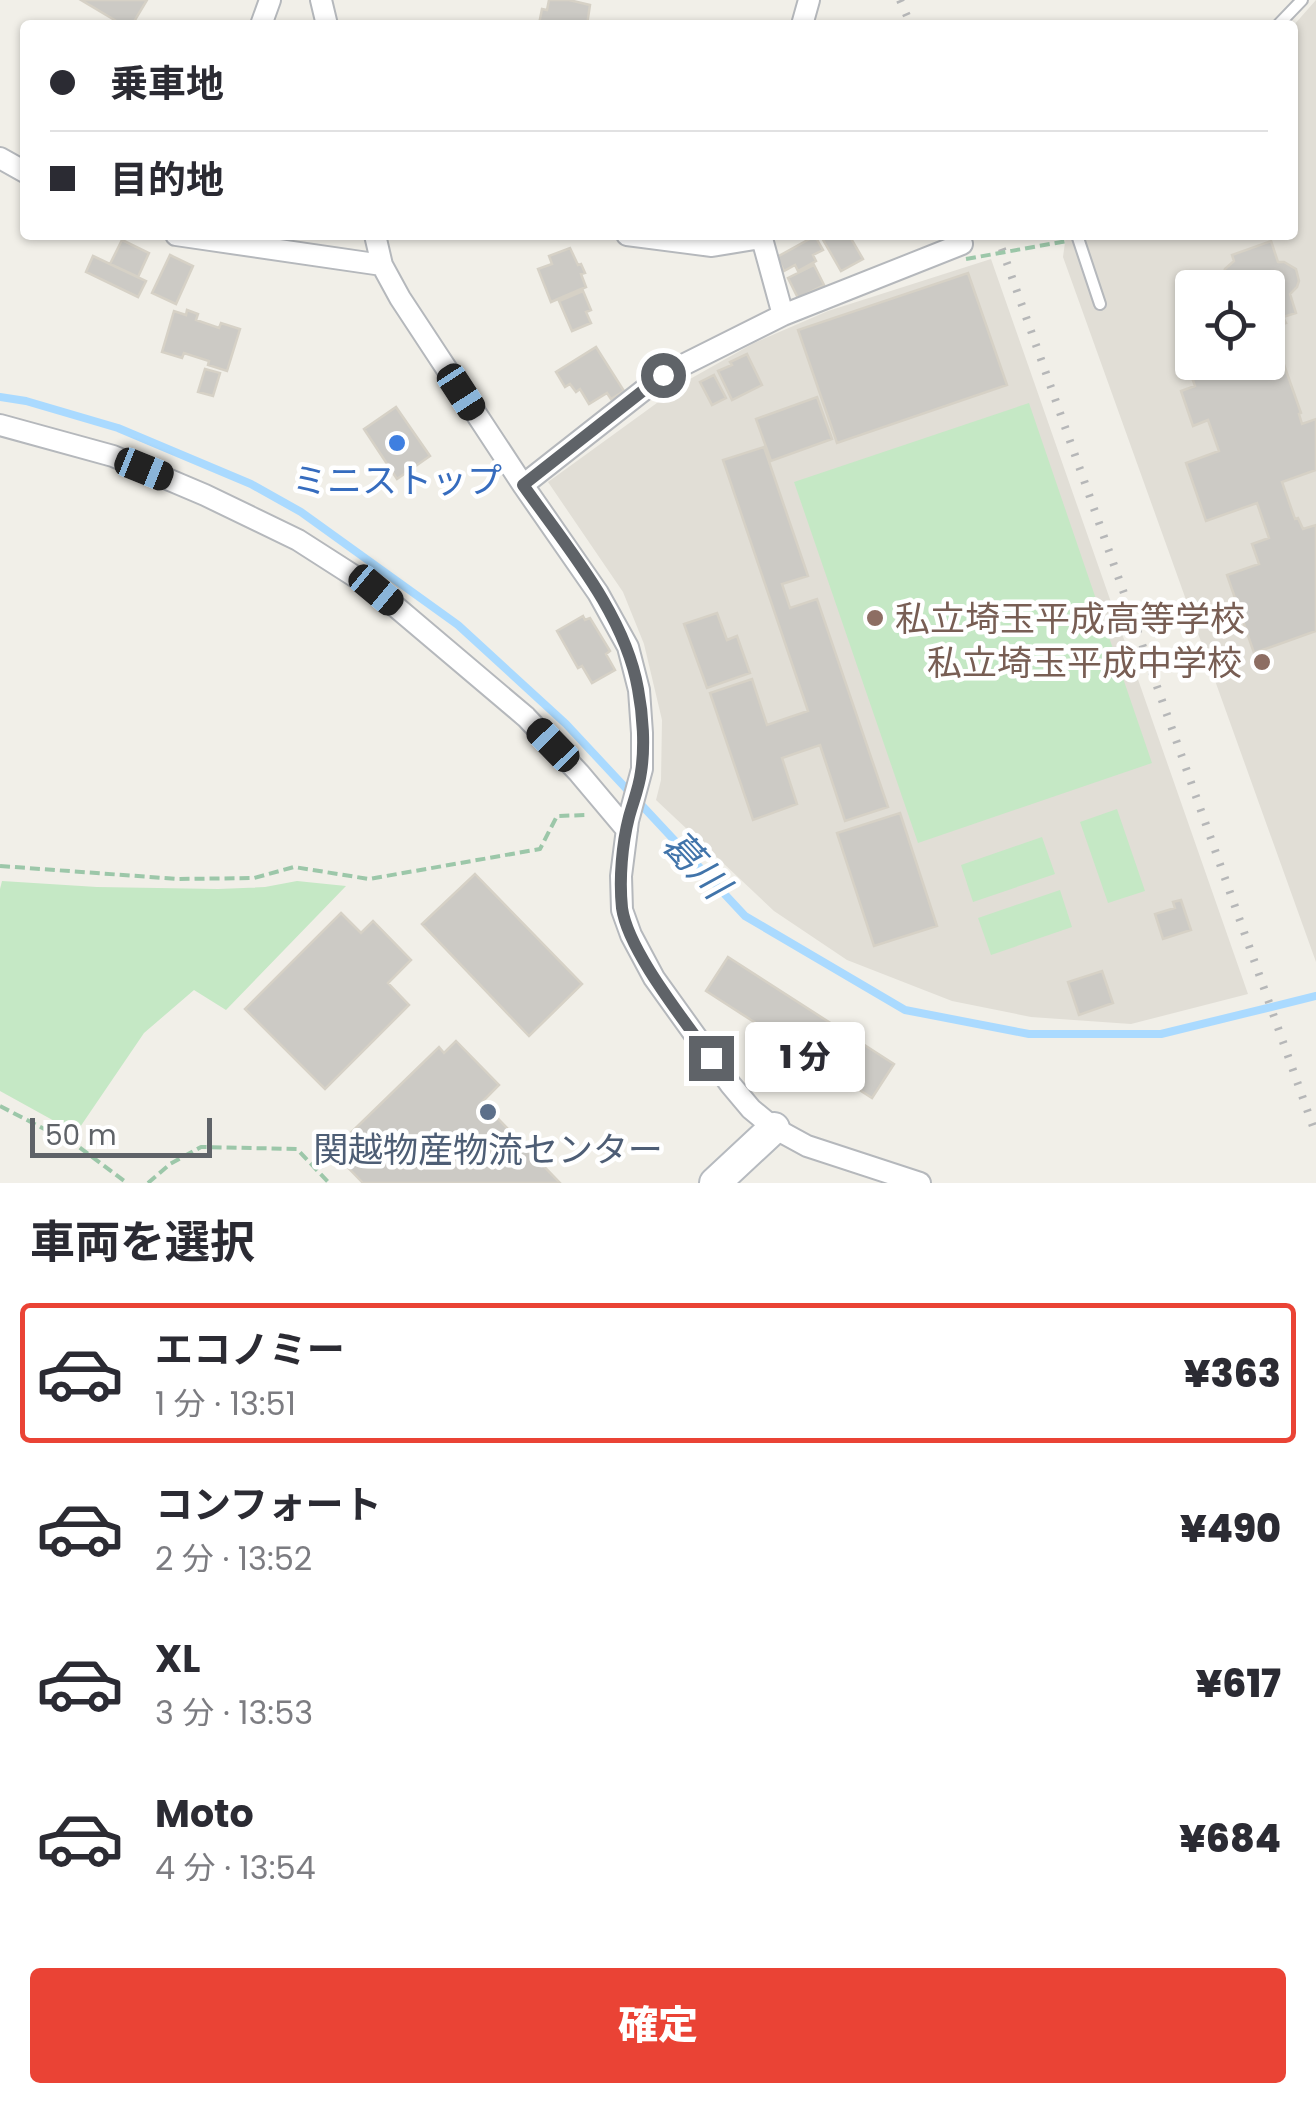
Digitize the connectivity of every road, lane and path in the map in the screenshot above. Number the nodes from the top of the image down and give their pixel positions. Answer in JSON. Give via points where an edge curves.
{"nodes":[{"id":1,"x":1302,"y":0,"type":"edge"},
{"id":2,"x":1283,"y":20,"type":"edge"},
{"id":3,"x":215,"y":240,"type":"edge"},
{"id":4,"x":376,"y":240,"type":"edge"},
{"id":5,"x":666,"y":240,"type":"edge"},
{"id":6,"x":745,"y":240,"type":"edge"},
{"id":7,"x":762,"y":240,"type":"edge"},
{"id":8,"x":1055,"y":240,"type":"edge"},
{"id":9,"x":1073,"y":240,"type":"edge"},
{"id":10,"x":964,"y":251,"type":"joint"},
{"id":11,"x":382,"y":265,"type":"junction"},
{"id":12,"x":1100,"y":304,"type":"dead end"},
{"id":13,"x":783,"y":315,"type":"junction"},
{"id":14,"x":0,"y":426,"type":"edge"},
{"id":15,"x":523,"y":485,"type":"junction"},
{"id":16,"x":623,"y":822,"type":"junction"},
{"id":17,"x":0,"y":866,"type":"edge"},
{"id":18,"x":0,"y":1106,"type":"edge"},
{"id":19,"x":774,"y":1128,"type":"junction"},
{"id":20,"x":127,"y":1183,"type":"edge"},
{"id":21,"x":148,"y":1183,"type":"edge"},
{"id":22,"x":329,"y":1183,"type":"edge"},
{"id":23,"x":716,"y":1183,"type":"edge"},
{"id":24,"x":920,"y":1183,"type":"edge"}],
"edges":[{"from":1,"to":2,"type":"lane"},
{"from":3,"to":11,"type":"street"},
{"from":4,"to":11,"type":"street"},
{"from":5,"to":6,"type":"street","via":[[712,246]]},
{"from":7,"to":13,"type":"street"},
{"from":8,"to":10,"type":"path","bridge":true},
{"from":9,"to":12,"type":"lane"},
{"from":10,"to":13,"type":"street"},
{"from":11,"to":15,"type":"street"},
{"from":13,"to":15,"type":"street","via":[[663,375]]},
{"from":14,"to":16,"type":"street","via":[[113,456],[298,540],[376,590],[512,705]]},
{"from":15,"to":16,"type":"street","via":[[628,647],[639,690],[642,769]]},
{"from":16,"to":17,"type":"path","via":[[557,816],[540,849],[368,879],[294,867],[254,878],[178,879]]},
{"from":16,"to":19,"type":"street","via":[[622,910],[631,935],[730,1084]]},
{"from":18,"to":20,"type":"path","via":[[78,1147]]},
{"from":19,"to":23,"type":"street"},
{"from":19,"to":24,"type":"street","via":[[807,1146]]},
{"from":21,"to":22,"type":"path","via":[[201,1147],[298,1149]]}]}
